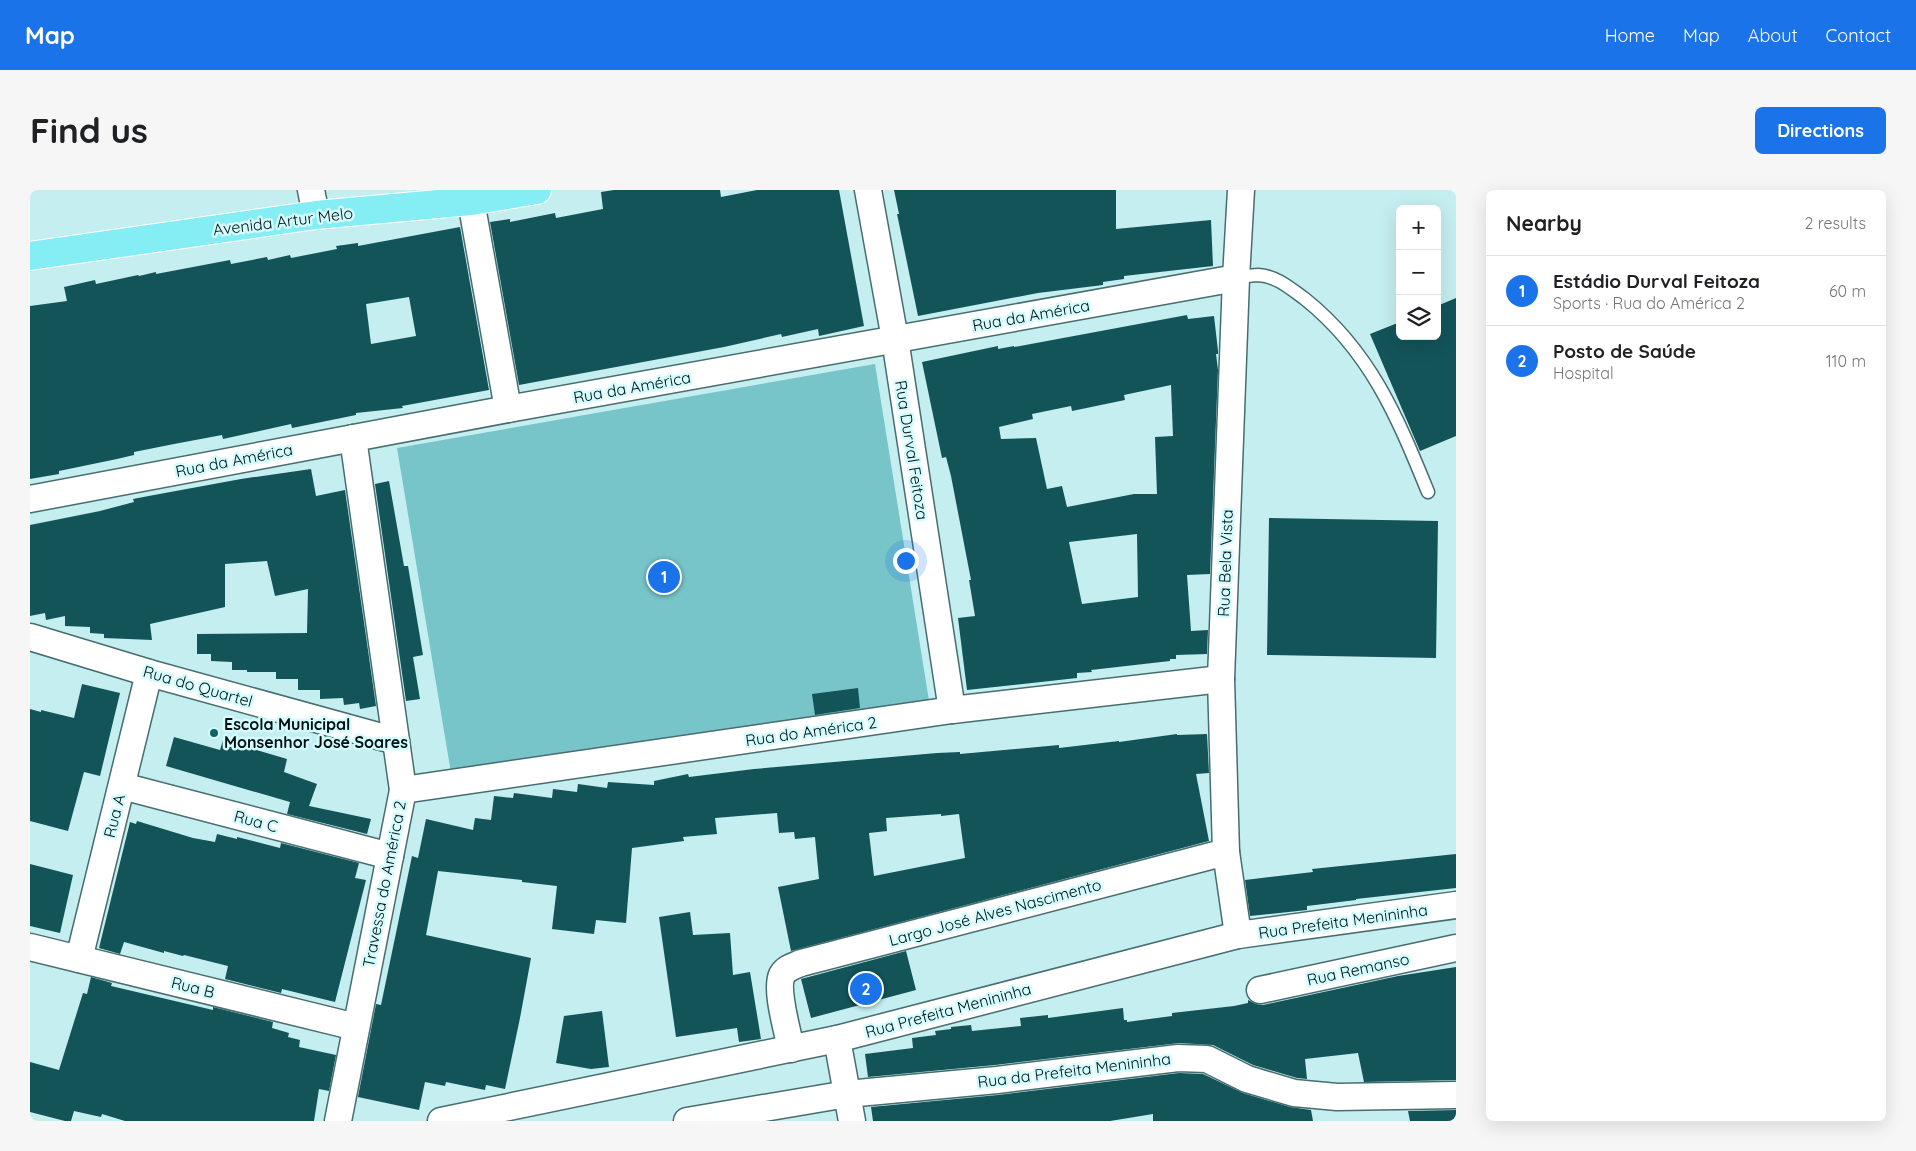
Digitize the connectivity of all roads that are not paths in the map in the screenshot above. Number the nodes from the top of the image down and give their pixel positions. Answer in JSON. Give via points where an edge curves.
{"nodes":[{"id":1,"x":533,"y":190,"type":"edge"},
{"id":2,"x":868,"y":190,"type":"edge"},
{"id":3,"x":1241,"y":190,"type":"edge"},
{"id":4,"x":470,"y":200,"type":"junction"},
{"id":5,"x":314,"y":202,"type":"edge"},
{"id":6,"x":30,"y":256,"type":"edge"},
{"id":7,"x":1236,"y":278,"type":"junction"},
{"id":8,"x":895,"y":339,"type":"junction"},
{"id":9,"x":508,"y":409,"type":"junction"},
{"id":10,"x":353,"y":438,"type":"junction"},
{"id":11,"x":1428,"y":492,"type":"dead end"},
{"id":12,"x":30,"y":499,"type":"edge"},
{"id":13,"x":30,"y":637,"type":"edge"},
{"id":14,"x":149,"y":673,"type":"junction"},
{"id":15,"x":1221,"y":679,"type":"junction"},
{"id":16,"x":952,"y":710,"type":"junction"},
{"id":17,"x":396,"y":741,"type":"junction"},
{"id":18,"x":122,"y":786,"type":"junction"},
{"id":19,"x":403,"y":790,"type":"junction"},
{"id":20,"x":1226,"y":852,"type":"junction"},
{"id":21,"x":390,"y":856,"type":"junction"},
{"id":22,"x":1456,"y":905,"type":"edge"},
{"id":23,"x":1238,"y":935,"type":"junction"},
{"id":24,"x":30,"y":947,"type":"edge"},
{"id":25,"x":1456,"y":948,"type":"edge"},
{"id":26,"x":79,"y":959,"type":"junction"},
{"id":27,"x":1260,"y":990,"type":"dead end"},
{"id":28,"x":356,"y":1028,"type":"junction"},
{"id":29,"x":837,"y":1039,"type":"junction"},
{"id":30,"x":791,"y":1049,"type":"junction"},
{"id":31,"x":847,"y":1094,"type":"junction"},
{"id":32,"x":1456,"y":1095,"type":"edge"},
{"id":33,"x":338,"y":1121,"type":"edge"},
{"id":34,"x":441,"y":1121,"type":"edge"},
{"id":35,"x":687,"y":1121,"type":"edge"},
{"id":36,"x":852,"y":1121,"type":"edge"}],
"edges":[{"from":1,"to":4,"type":"main road","name":"Avenida Artur Melo"},
{"from":2,"to":8,"type":"street","name":"Rua Durval Feitoza"},
{"from":3,"to":7,"type":"street","name":"Rua Bela Vista"},
{"from":4,"to":5,"type":"main road","name":"Avenida Artur Melo"},
{"from":4,"to":9,"type":"street"},
{"from":5,"to":6,"type":"main road","name":"Avenida Artur Melo"},
{"from":7,"to":8,"type":"street","name":"Rua da América"},
{"from":7,"to":11,"type":"lane","via":[[1259,275],[1283,282],[1325,316],[1352,345],[1369,368],[1404,432]]},
{"from":7,"to":15,"type":"street","name":"Rua Bela Vista"},
{"from":8,"to":9,"type":"street","name":"Rua da América"},
{"from":8,"to":16,"type":"street","name":"Rua Durval Feitoza"},
{"from":9,"to":10,"type":"street","name":"Rua da América"},
{"from":10,"to":12,"type":"street","name":"Rua da América"},
{"from":10,"to":17,"type":"street","name":"Travessa do América 2"},
{"from":13,"to":14,"type":"street","name":"Rua do Quartel"},
{"from":14,"to":17,"type":"street","name":"Rua do Quartel"},
{"from":14,"to":18,"type":"street","name":"Rua A"},
{"from":15,"to":16,"type":"street","name":"Rua do América 2"},
{"from":15,"to":20,"type":"street","name":"Rua Bela Vista"},
{"from":16,"to":19,"type":"street","name":"Rua do América 2"},
{"from":17,"to":19,"type":"street","name":"Travessa do América 2"},
{"from":18,"to":21,"type":"street","name":"Rua C"},
{"from":18,"to":26,"type":"street","name":"Rua A"},
{"from":19,"to":21,"type":"street","name":"Travessa do América 2"},
{"from":20,"to":23,"type":"street","name":"Rua Bela Vista"},
{"from":20,"to":30,"type":"street","name":"Largo José Alves Nascimento","via":[[788,968],[782,976],[780,990]]},
{"from":21,"to":28,"type":"street","name":"Travessa do América 2"},
{"from":22,"to":23,"type":"street","name":"Rua Prefeita Menininha"},
{"from":23,"to":29,"type":"street","name":"Rua Prefeita Menininha"},
{"from":24,"to":26,"type":"street","name":"Rua B"},
{"from":25,"to":27,"type":"street","name":"Rua Remanso"},
{"from":26,"to":28,"type":"street","name":"Rua B"},
{"from":28,"to":33,"type":"street","name":"Travessa do América 2"},
{"from":29,"to":30,"type":"street","name":"Rua Prefeita Menininha"},
{"from":29,"to":31,"type":"street"},
{"from":30,"to":34,"type":"street","name":"Rua Prefeita Menininha"},
{"from":31,"to":32,"type":"street","name":"Rua da Prefeita Menininha","via":[[1178,1058],[1207,1059],[1247,1079],[1294,1093],[1337,1097]]},
{"from":31,"to":35,"type":"street","name":"Rua da Prefeita Menininha"},
{"from":31,"to":36,"type":"street"}]}
